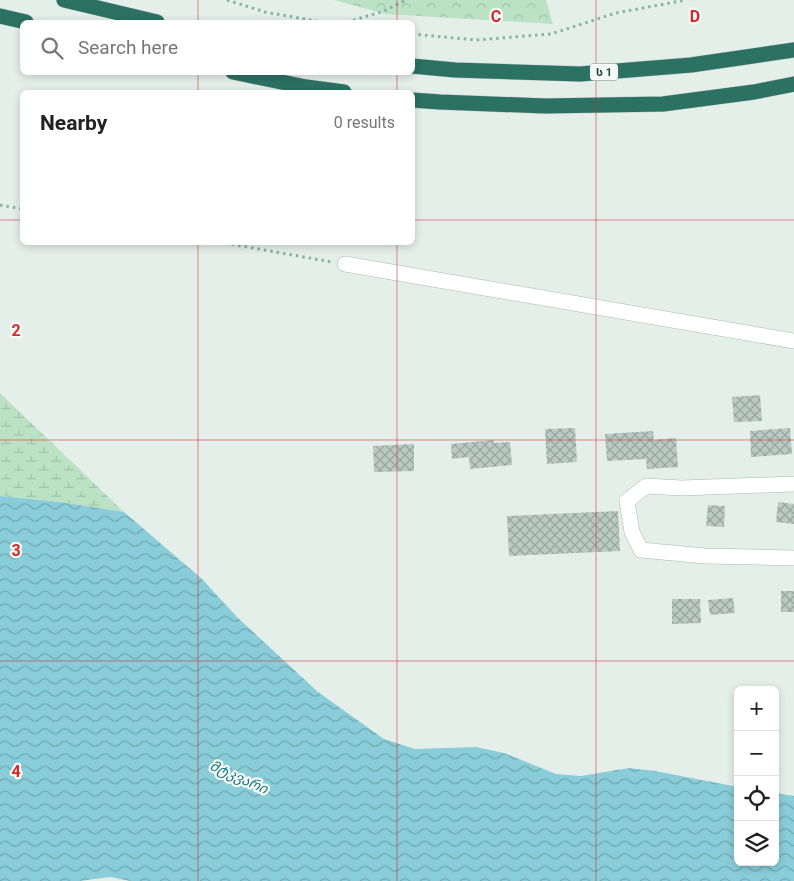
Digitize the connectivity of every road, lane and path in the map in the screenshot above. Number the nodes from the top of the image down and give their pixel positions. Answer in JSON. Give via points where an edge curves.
{"nodes":[{"id":1,"x":64,"y":0,"type":"edge"},
{"id":2,"x":227,"y":0,"type":"edge"},
{"id":3,"x":406,"y":0,"type":"edge"},
{"id":4,"x":686,"y":0,"type":"edge"},
{"id":5,"x":0,"y":16,"type":"edge"},
{"id":6,"x":149,"y":20,"type":"edge"},
{"id":7,"x":311,"y":20,"type":"edge"},
{"id":8,"x":354,"y":20,"type":"edge"},
{"id":9,"x":20,"y":21,"type":"edge"},
{"id":10,"x":415,"y":34,"type":"edge"},
{"id":11,"x":794,"y":50,"type":"edge"},
{"id":12,"x":415,"y":66,"type":"edge"},
{"id":13,"x":247,"y":75,"type":"edge"},
{"id":14,"x":794,"y":84,"type":"edge"},
{"id":15,"x":329,"y":90,"type":"edge"},
{"id":16,"x":415,"y":100,"type":"edge"},
{"id":17,"x":0,"y":205,"type":"edge"},
{"id":18,"x":20,"y":209,"type":"edge"},
{"id":19,"x":236,"y":245,"type":"edge"},
{"id":20,"x":345,"y":264,"type":"joint"},
{"id":21,"x":794,"y":341,"type":"edge"},
{"id":22,"x":794,"y":484,"type":"edge"},
{"id":23,"x":794,"y":558,"type":"edge"}],
"edges":[{"from":1,"to":6,"type":"highway"},
{"from":2,"to":7,"type":"path","via":[[265,12]]},
{"from":3,"to":8,"type":"path"},
{"from":4,"to":10,"type":"path","via":[[616,14],[551,34],[476,40]]},
{"from":5,"to":9,"type":"highway"},
{"from":11,"to":12,"type":"highway","number":"ს 1","via":[[692,65],[580,74]]},
{"from":13,"to":15,"type":"highway"},
{"from":14,"to":16,"type":"highway","via":[[664,104],[545,106]]},
{"from":17,"to":18,"type":"path"},
{"from":19,"to":20,"type":"path"},
{"from":20,"to":21,"type":"street"},
{"from":22,"to":23,"type":"street","via":[[646,486],[627,501],[632,532],[641,550],[705,556]]}]}
